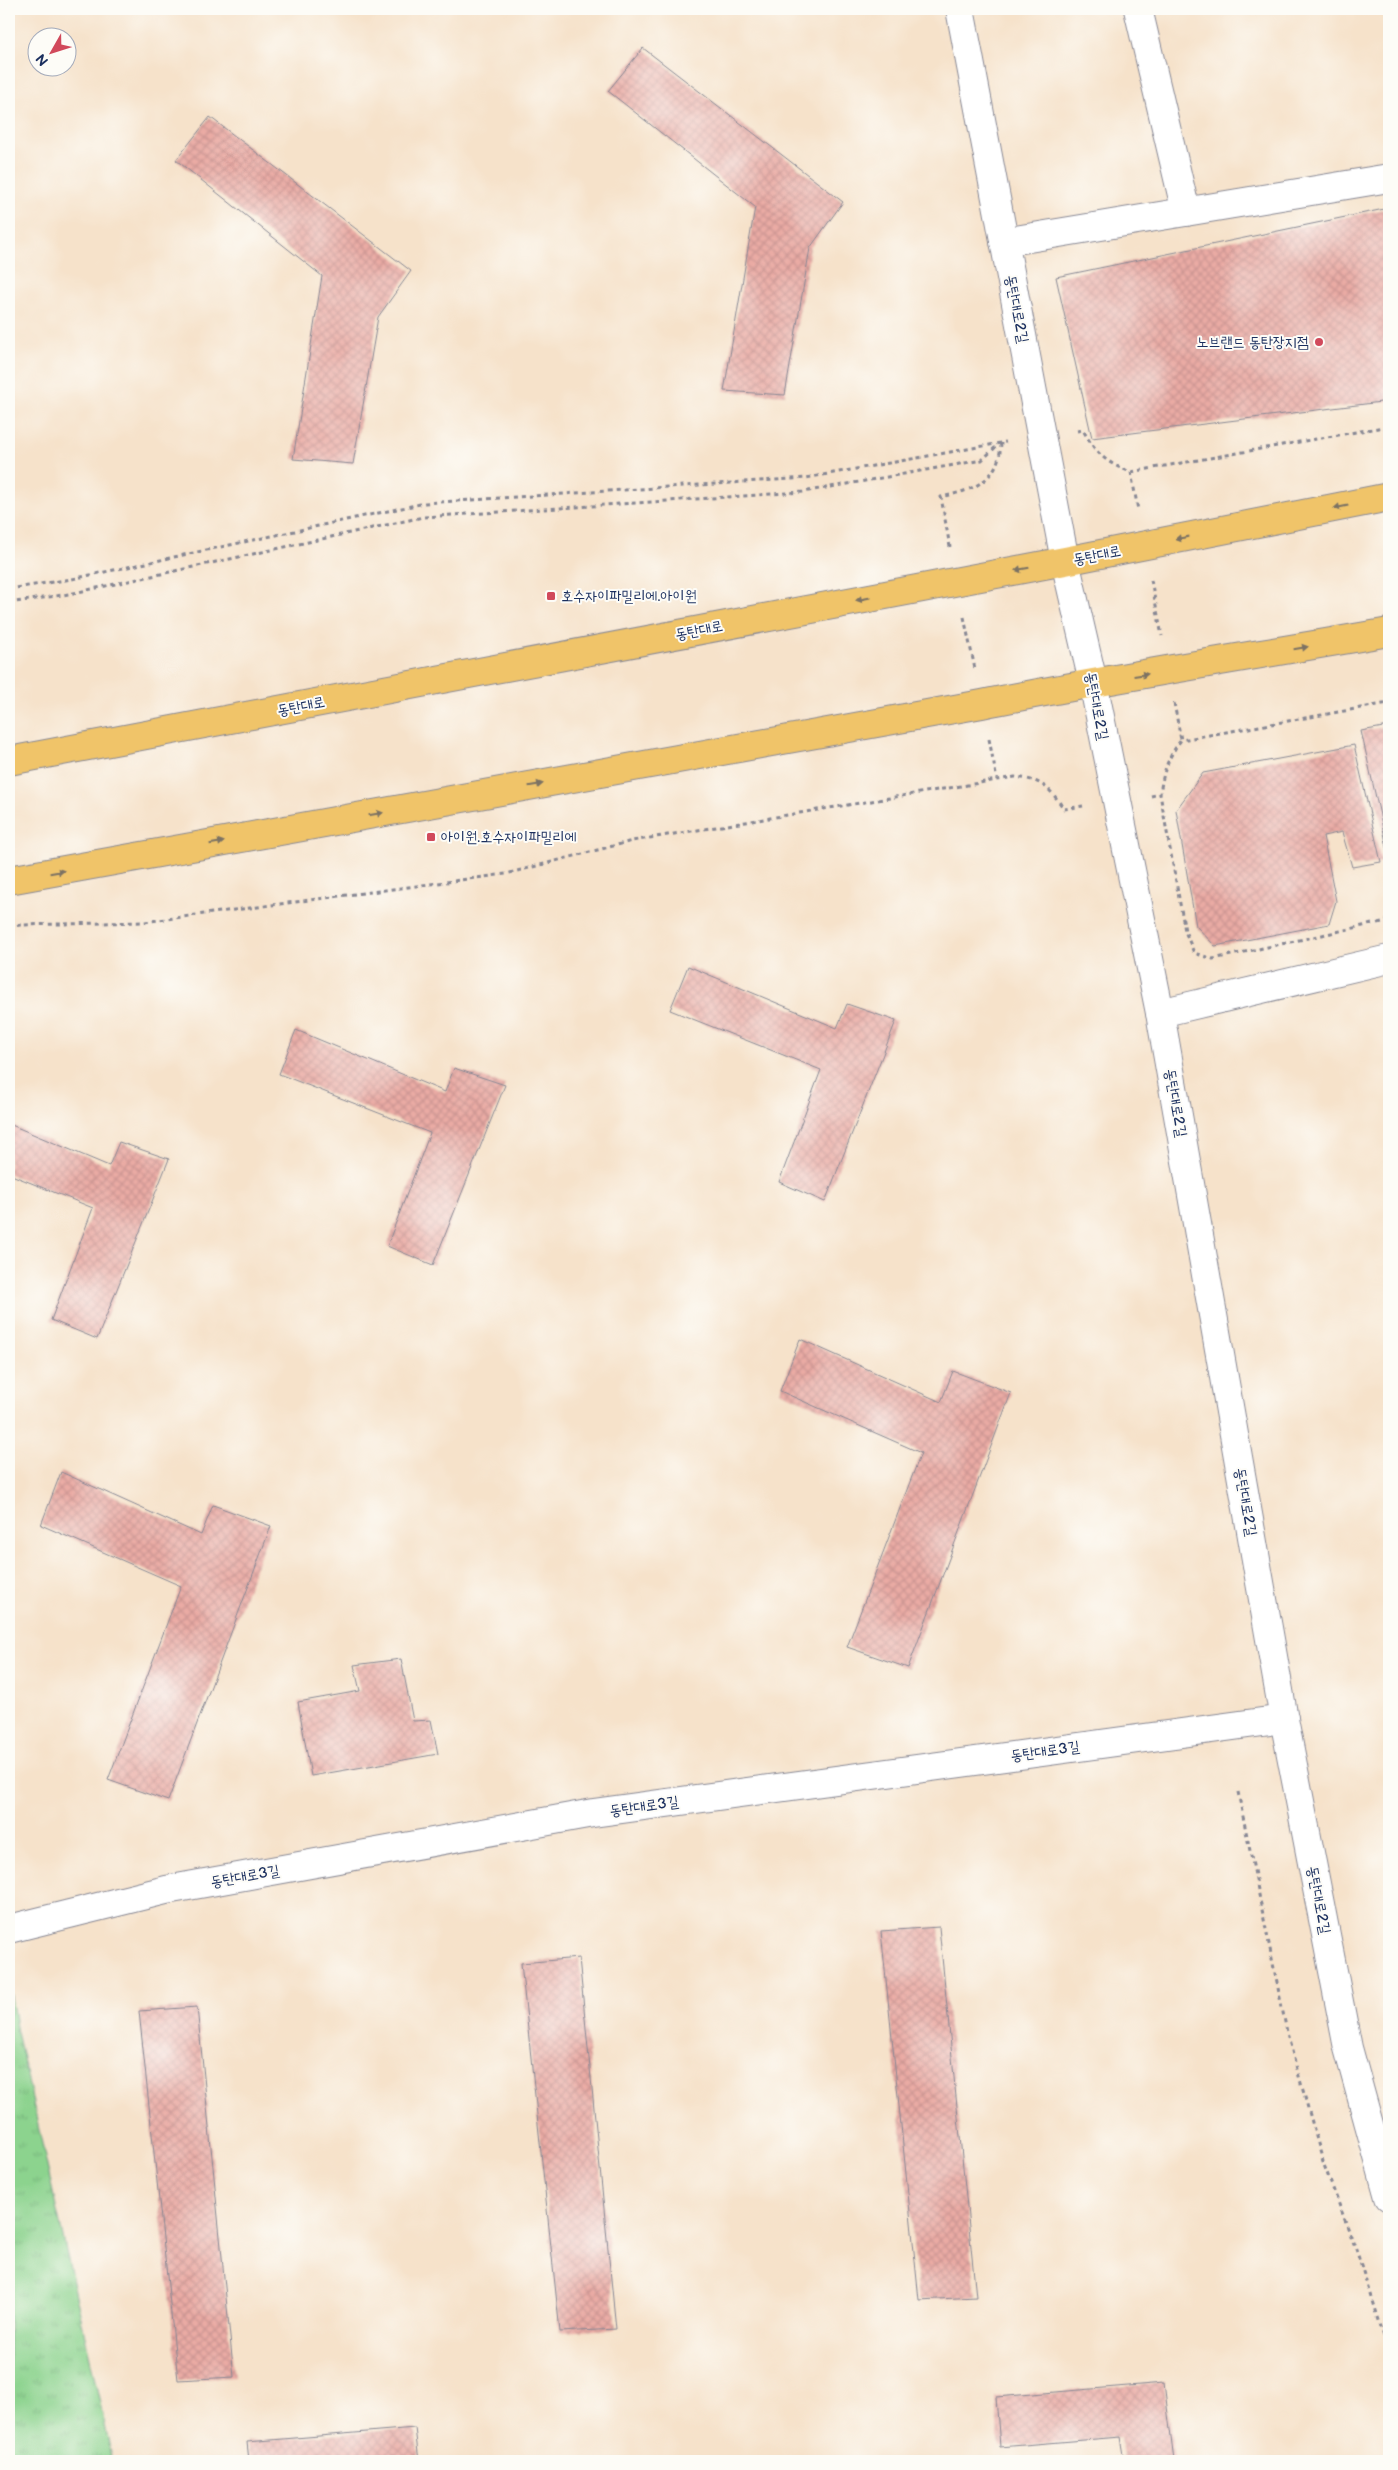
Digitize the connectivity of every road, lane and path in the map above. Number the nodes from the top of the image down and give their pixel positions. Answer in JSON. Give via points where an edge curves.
{"nodes":[{"id":1,"x":960,"y":9,"type":"edge"},
{"id":2,"x":1138,"y":9,"type":"edge"},
{"id":3,"x":1389,"y":178,"type":"edge"},
{"id":4,"x":1186,"y":212,"type":"junction"},
{"id":5,"x":1004,"y":242,"type":"junction"},
{"id":6,"x":1389,"y":426,"type":"edge"},
{"id":7,"x":1083,"y":430,"type":"dead end"},
{"id":8,"x":1001,"y":442,"type":"junction"},
{"id":9,"x":1131,"y":472,"type":"junction"},
{"id":10,"x":1389,"y":497,"type":"edge"},
{"id":11,"x":1145,"y":546,"type":"junction"},
{"id":12,"x":1065,"y":561,"type":"junction"},
{"id":13,"x":957,"y":581,"type":"junction"},
{"id":14,"x":9,"y":589,"type":"edge"},
{"id":15,"x":9,"y":603,"type":"edge"},
{"id":16,"x":1389,"y":632,"type":"edge"},
{"id":17,"x":1168,"y":671,"type":"junction"},
{"id":18,"x":1093,"y":682,"type":"junction"},
{"id":19,"x":1389,"y":703,"type":"edge"},
{"id":20,"x":982,"y":704,"type":"junction"},
{"id":21,"x":1181,"y":740,"type":"junction"},
{"id":22,"x":9,"y":761,"type":"edge"},
{"id":23,"x":997,"y":780,"type":"junction"},
{"id":24,"x":1064,"y":809,"type":"dead end"},
{"id":25,"x":9,"y":880,"type":"edge"},
{"id":26,"x":1389,"y":920,"type":"edge"},
{"id":27,"x":9,"y":927,"type":"edge"},
{"id":28,"x":1389,"y":959,"type":"edge"},
{"id":29,"x":1160,"y":1013,"type":"junction"},
{"id":30,"x":1284,"y":1719,"type":"junction"},
{"id":31,"x":1238,"y":1792,"type":"dead end"},
{"id":32,"x":9,"y":1929,"type":"edge"},
{"id":33,"x":1389,"y":2197,"type":"edge"},
{"id":34,"x":1389,"y":2356,"type":"edge"}],
"edges":[{"from":1,"to":5,"type":"street","name":"동탄대로2길"},
{"from":2,"to":4,"type":"street"},
{"from":3,"to":4,"type":"street"},
{"from":4,"to":5,"type":"street"},
{"from":5,"to":12,"type":"street","name":"동탄대로2길"},
{"from":6,"to":9,"type":"path"},
{"from":7,"to":9,"type":"path","via":[[1091,445],[1111,465]]},
{"from":8,"to":13,"type":"path","via":[[1000,457],[993,473],[960,493],[941,497]]},
{"from":8,"to":14,"type":"path","via":[[806,478],[425,503],[72,579]]},
{"from":8,"to":15,"type":"path","via":[[982,460],[803,492],[423,517],[69,594]]},
{"from":9,"to":11,"type":"path"},
{"from":10,"to":11,"type":"main road","name":"동탄대로","one_way":true},
{"from":11,"to":12,"type":"main road","name":"동탄대로"},
{"from":11,"to":17,"type":"path"},
{"from":12,"to":13,"type":"main road","name":"동탄대로","one_way":true},
{"from":12,"to":18,"type":"street","name":"동탄대로2길"},
{"from":13,"to":20,"type":"path"},
{"from":13,"to":22,"type":"main road","name":"동탄대로","one_way":true},
{"from":17,"to":16,"type":"main road","one_way":true},
{"from":18,"to":17,"type":"main road","one_way":true},
{"from":17,"to":21,"type":"path"},
{"from":18,"to":20,"type":"main road"},
{"from":18,"to":29,"type":"street","name":"동탄대로2길"},
{"from":19,"to":21,"type":"path"},
{"from":20,"to":23,"type":"path"},
{"from":25,"to":20,"type":"main road","one_way":true},
{"from":21,"to":26,"type":"path","via":[[1170,754],[1162,773],[1160,794],[1185,931],[1194,952],[1213,959]]},
{"from":23,"to":24,"type":"path","via":[[1015,777],[1034,779],[1052,790]]},
{"from":23,"to":27,"type":"path","via":[[632,841],[506,874],[144,922]]},
{"from":28,"to":29,"type":"street"},
{"from":29,"to":30,"type":"street","name":"동탄대로2길"},
{"from":30,"to":32,"type":"street","name":"동탄대로3길","via":[[593,1813],[166,1890]]},
{"from":30,"to":33,"type":"street","name":"동탄대로2길","via":[[1348,2048]]},
{"from":31,"to":34,"type":"path","via":[[1288,2037],[1324,2165],[1356,2249]]}]}
